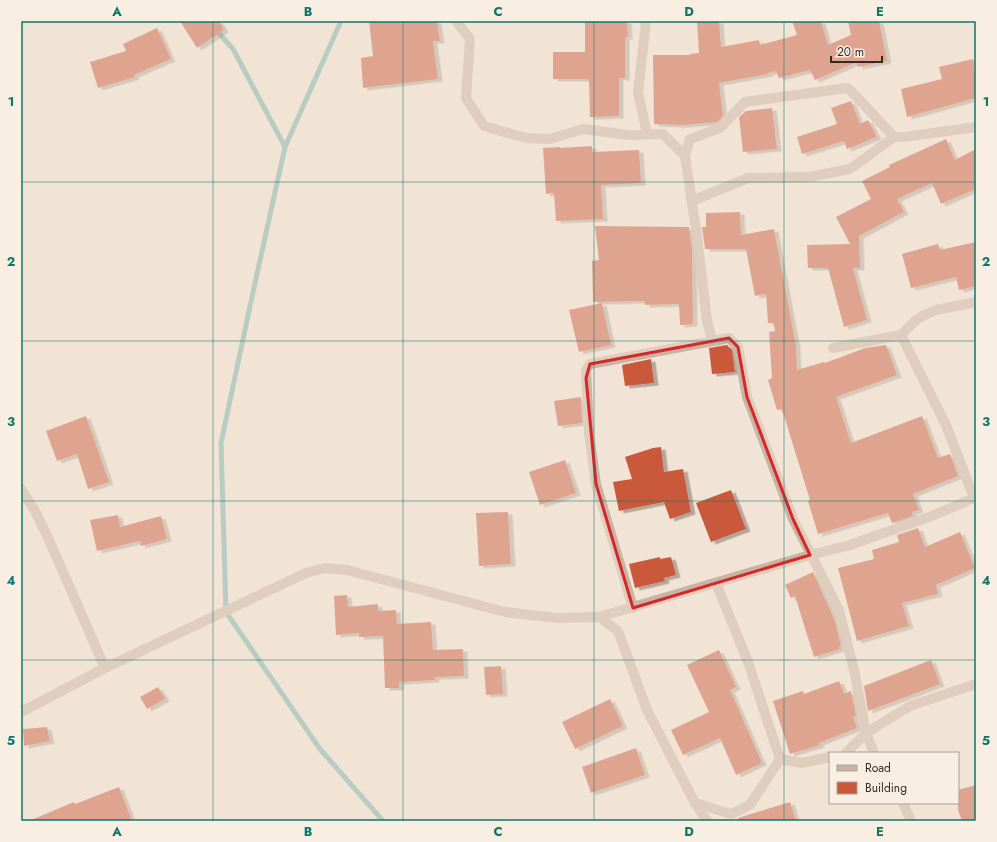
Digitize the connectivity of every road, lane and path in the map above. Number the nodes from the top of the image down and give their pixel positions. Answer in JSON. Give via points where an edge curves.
{"nodes":[{"id":1,"x":456,"y":21,"type":"edge"},
{"id":2,"x":646,"y":21,"type":"edge"},
{"id":3,"x":976,"y":127,"type":"edge"},
{"id":4,"x":647,"y":134,"type":"junction"},
{"id":5,"x":894,"y":137,"type":"junction"},
{"id":6,"x":685,"y":156,"type":"junction"},
{"id":7,"x":692,"y":200,"type":"junction"},
{"id":8,"x":976,"y":302,"type":"edge"},
{"id":9,"x":901,"y":335,"type":"junction"},
{"id":10,"x":712,"y":340,"type":"junction"},
{"id":11,"x":833,"y":348,"type":"dead end"},
{"id":12,"x":21,"y":489,"type":"edge"},
{"id":13,"x":975,"y":497,"type":"edge"},
{"id":14,"x":810,"y":555,"type":"junction"},
{"id":15,"x":716,"y":583,"type":"junction"},
{"id":16,"x":633,"y":608,"type":"junction"},
{"id":17,"x":599,"y":617,"type":"junction"},
{"id":18,"x":105,"y":668,"type":"junction"},
{"id":19,"x":976,"y":684,"type":"edge"},
{"id":20,"x":21,"y":712,"type":"edge"},
{"id":21,"x":866,"y":733,"type":"junction"},
{"id":22,"x":847,"y":752,"type":"edge"},
{"id":23,"x":874,"y":752,"type":"edge"},
{"id":24,"x":829,"y":757,"type":"edge"},
{"id":25,"x":780,"y":759,"type":"junction"},
{"id":26,"x":695,"y":803,"type":"junction"},
{"id":27,"x":903,"y":804,"type":"edge"},
{"id":28,"x":706,"y":821,"type":"edge"},
{"id":29,"x":911,"y":821,"type":"edge"}],
"edges":[{"from":1,"to":4,"type":"street","via":[[470,39],[466,98],[484,126],[526,138],[550,139],[583,129]]},
{"from":2,"to":4,"type":"street","via":[[638,92]]},
{"from":3,"to":5,"type":"street"},
{"from":4,"to":6,"type":"street","via":[[664,134]]},
{"from":5,"to":6,"type":"street","via":[[847,88],[745,102],[720,128],[690,139]]},
{"from":5,"to":7,"type":"street","via":[[850,169],[809,177],[748,178]]},
{"from":6,"to":7,"type":"street"},
{"from":7,"to":10,"type":"street","via":[[707,321]]},
{"from":8,"to":9,"type":"street","via":[[924,315],[914,321]]},
{"from":9,"to":11,"type":"street"},
{"from":9,"to":13,"type":"street","via":[[946,425]]},
{"from":10,"to":14,"type":"street","via":[[730,338],[738,347],[747,398],[792,519]]},
{"from":10,"to":16,"type":"street","via":[[590,364],[586,370],[589,434],[596,484]]},
{"from":12,"to":18,"type":"street","via":[[49,540]]},
{"from":13,"to":14,"type":"street","via":[[932,516],[865,540]]},
{"from":14,"to":15,"type":"street"},
{"from":14,"to":21,"type":"street","via":[[839,610]]},
{"from":15,"to":16,"type":"street"},
{"from":15,"to":25,"type":"street","via":[[748,662]]},
{"from":16,"to":17,"type":"street"},
{"from":17,"to":18,"type":"street","via":[[557,618],[505,612],[346,570],[325,568],[306,573]]},
{"from":17,"to":26,"type":"street","via":[[618,631],[646,710]]},
{"from":18,"to":20,"type":"street"},
{"from":19,"to":21,"type":"street","via":[[910,706]]},
{"from":21,"to":22,"type":"street"},
{"from":21,"to":23,"type":"street"},
{"from":24,"to":25,"type":"street","via":[[802,763]]},
{"from":25,"to":26,"type":"street","via":[[750,805],[731,814]]},
{"from":26,"to":28,"type":"street"},
{"from":27,"to":29,"type":"street"}]}
